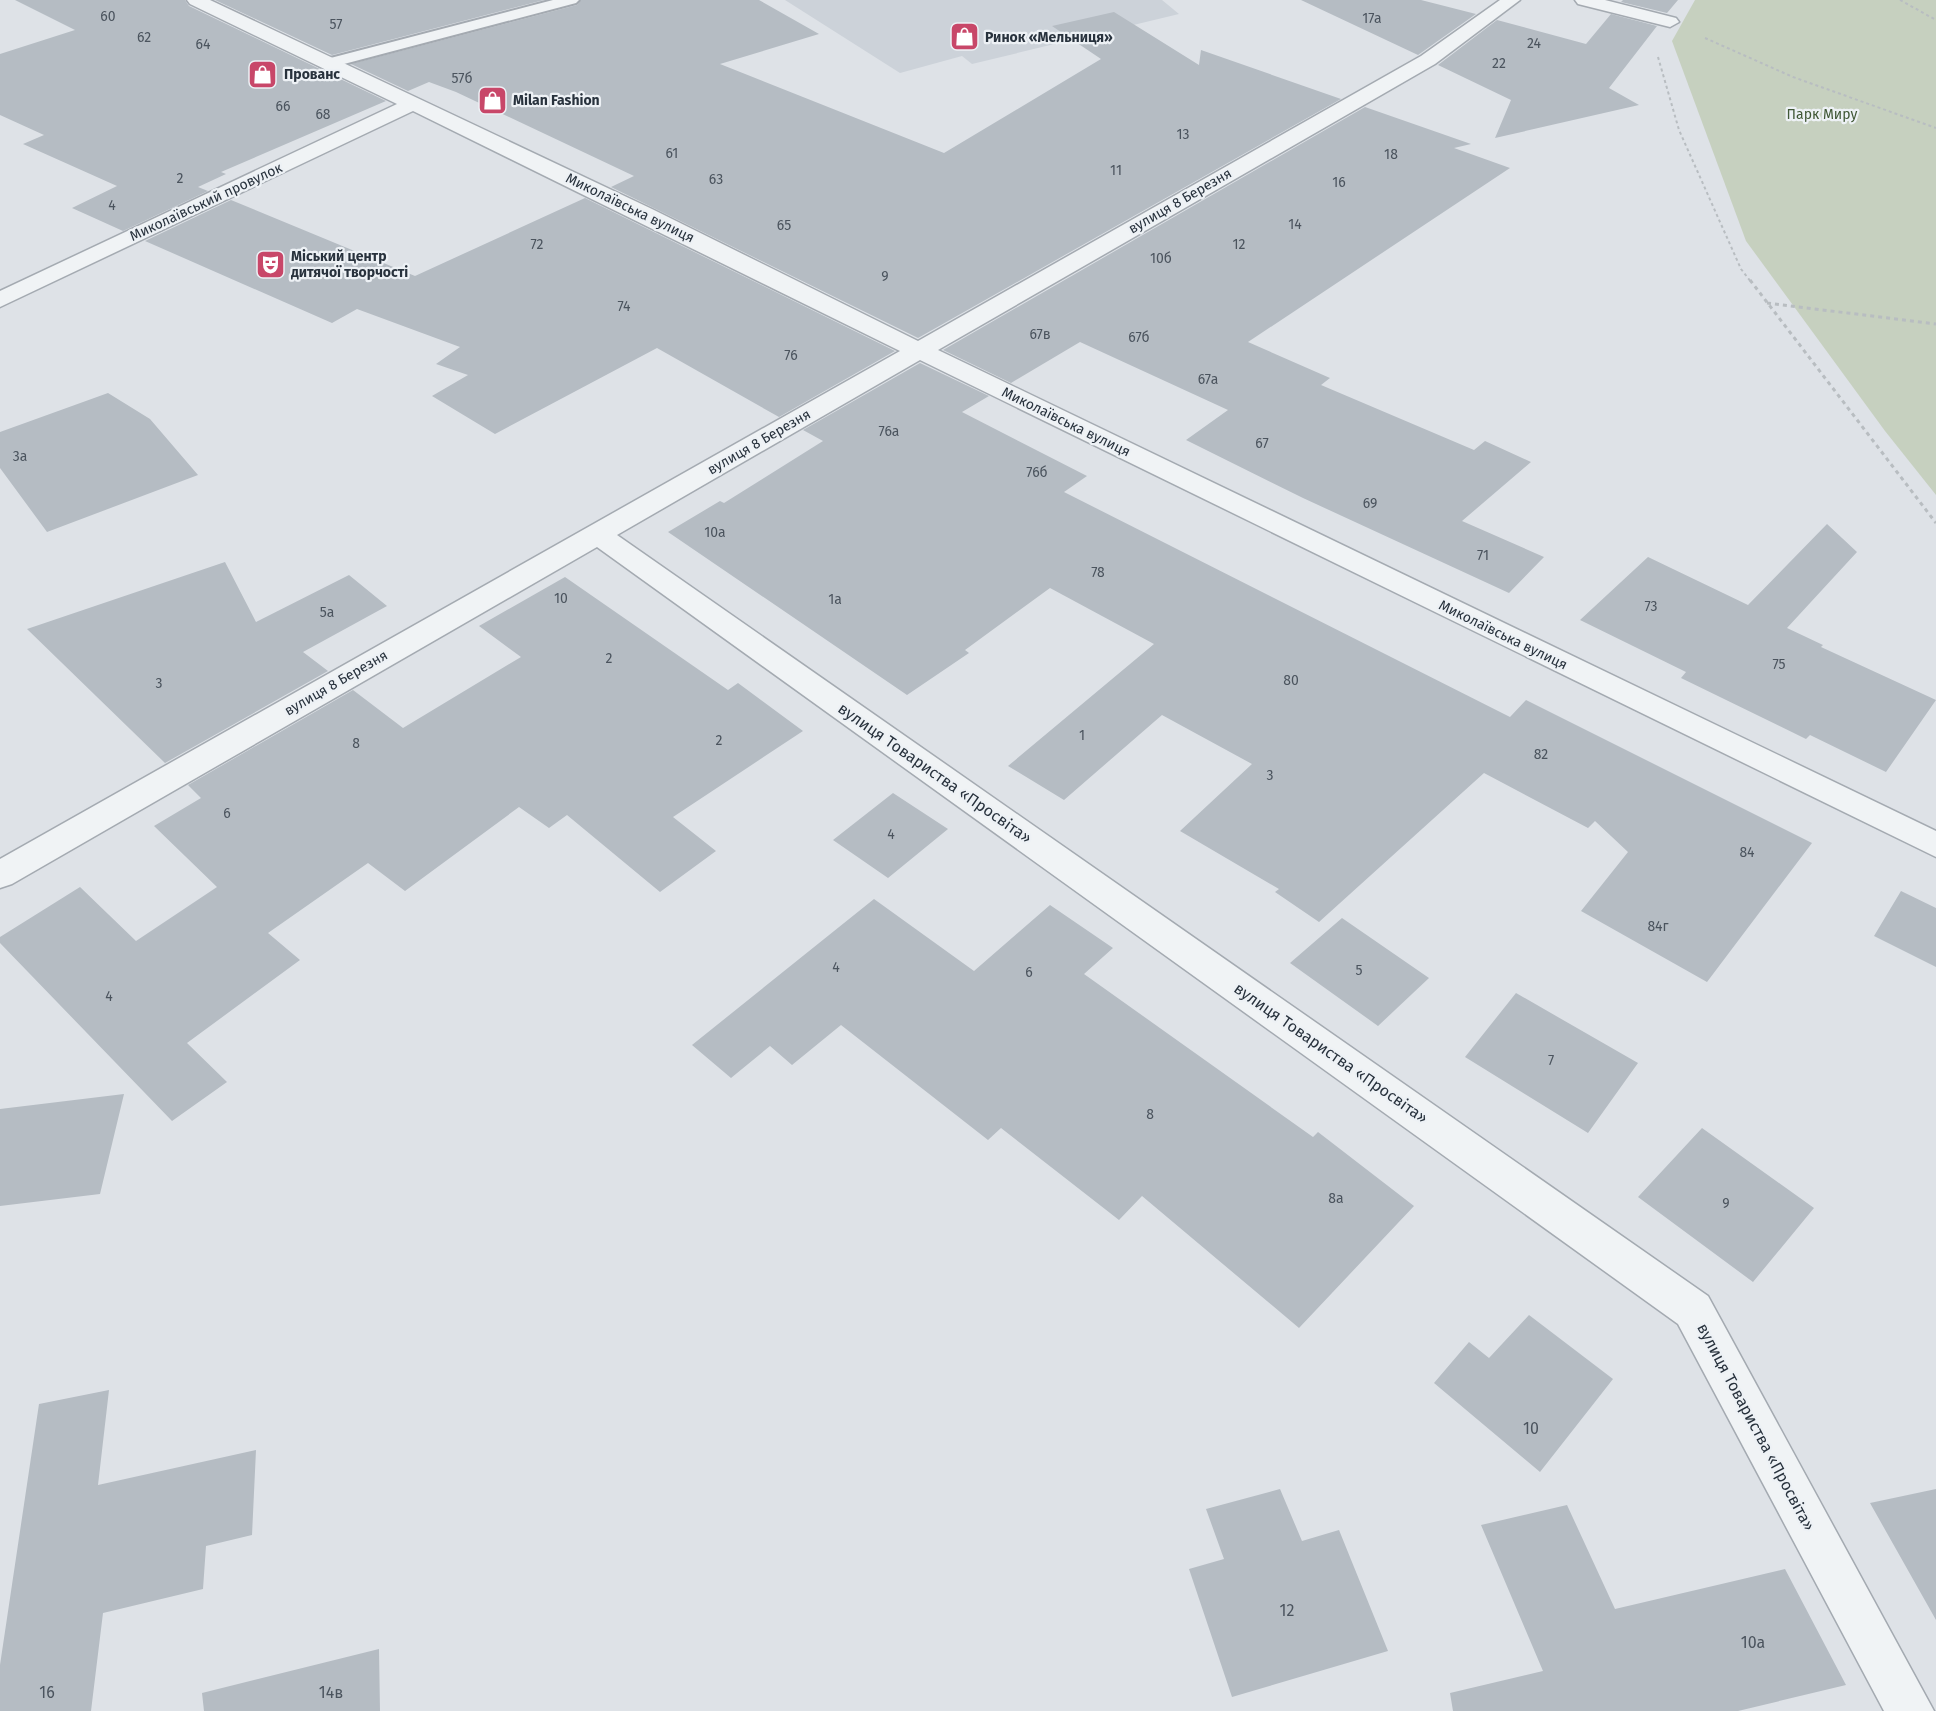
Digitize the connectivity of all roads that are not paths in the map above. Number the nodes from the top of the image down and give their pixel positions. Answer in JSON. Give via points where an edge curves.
{"nodes":[{"id":1,"x":196,"y":0,"type":"edge"},
{"id":2,"x":571,"y":0,"type":"edge"},
{"id":3,"x":1511,"y":0,"type":"edge"},
{"id":4,"x":1584,"y":0,"type":"edge"},
{"id":5,"x":1670,"y":22,"type":"road end"},
{"id":6,"x":325,"y":64,"type":"junction"},
{"id":7,"x":412,"y":104,"type":"junction"},
{"id":8,"x":0,"y":300,"type":"edge"},
{"id":9,"x":920,"y":351,"type":"junction"},
{"id":10,"x":597,"y":534,"type":"junction"},
{"id":11,"x":1936,"y":845,"type":"edge"},
{"id":12,"x":0,"y":875,"type":"edge"},
{"id":13,"x":1910,"y":1711,"type":"edge"}],
"edges":[{"from":1,"to":6,"type":"street","name":"Миколаївська вулиця"},
{"from":2,"to":6,"type":"lane"},
{"from":3,"to":9,"type":"street","name":"вулиця 8 Березня","via":[[1428,60]]},
{"from":4,"to":5,"type":"street"},
{"from":6,"to":7,"type":"street","name":"Миколаївська вулиця"},
{"from":7,"to":8,"type":"street","name":"Миколаївський провулок"},
{"from":7,"to":9,"type":"street","name":"Миколаївська вулиця"},
{"from":9,"to":10,"type":"street","name":"вулиця 8 Березня"},
{"from":9,"to":11,"type":"street","name":"Миколаївська вулиця"},
{"from":10,"to":12,"type":"street","name":"вулиця 8 Березня"},
{"from":10,"to":13,"type":"street","name":"вулиця Товариства «Просвіта»","via":[[1693,1310]]}]}
